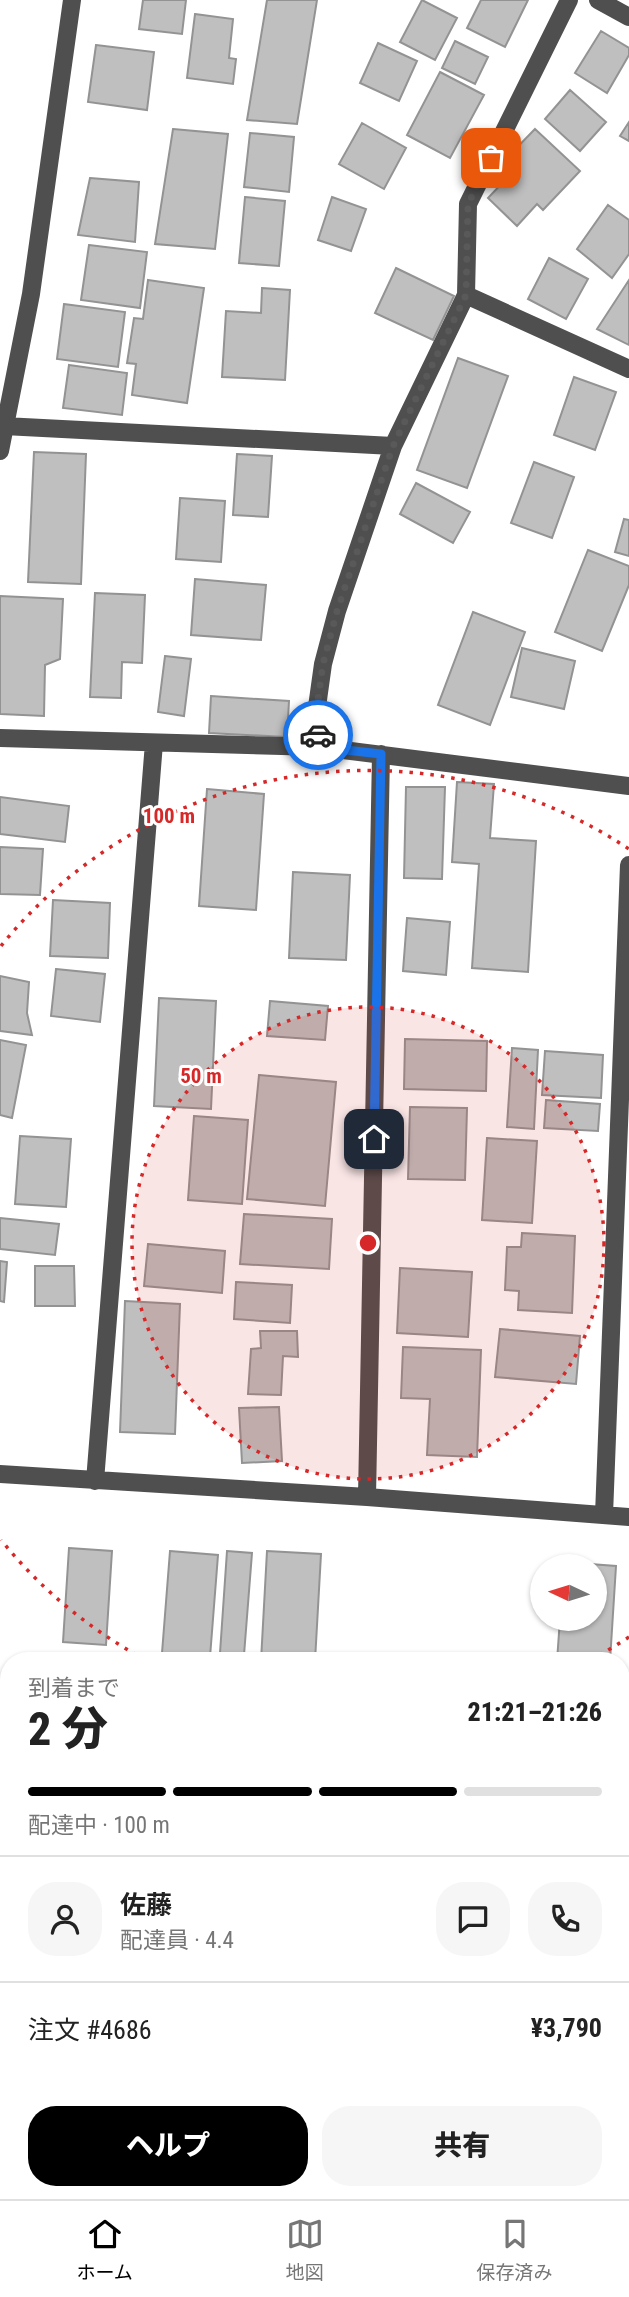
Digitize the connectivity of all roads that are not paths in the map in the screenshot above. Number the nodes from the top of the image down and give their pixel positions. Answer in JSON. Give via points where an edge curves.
{"nodes":[{"id":1,"x":72,"y":0,"type":"edge"},
{"id":2,"x":569,"y":0,"type":"edge"},
{"id":3,"x":598,"y":0,"type":"edge"},
{"id":4,"x":629,"y":17,"type":"edge"},
{"id":5,"x":466,"y":295,"type":"junction"},
{"id":6,"x":629,"y":369,"type":"edge"},
{"id":7,"x":4,"y":426,"type":"junction"},
{"id":8,"x":393,"y":446,"type":"junction"},
{"id":9,"x":0,"y":451,"type":"edge"},
{"id":10,"x":0,"y":738,"type":"edge"},
{"id":11,"x":154,"y":743,"type":"junction"},
{"id":12,"x":319,"y":747,"type":"junction"},
{"id":13,"x":381,"y":754,"type":"junction"},
{"id":14,"x":629,"y":786,"type":"edge"},
{"id":15,"x":629,"y":865,"type":"edge"},
{"id":16,"x":0,"y":1474,"type":"edge"},
{"id":17,"x":96,"y":1481,"type":"junction"},
{"id":18,"x":367,"y":1497,"type":"junction"},
{"id":19,"x":604,"y":1515,"type":"junction"},
{"id":20,"x":629,"y":1517,"type":"edge"}],
"edges":[{"from":1,"to":7,"type":"street","via":[[31,294]]},
{"from":2,"to":5,"type":"street","via":[[468,204]]},
{"from":3,"to":4,"type":"street"},
{"from":5,"to":6,"type":"street"},
{"from":5,"to":8,"type":"street"},
{"from":7,"to":8,"type":"street"},
{"from":7,"to":9,"type":"street"},
{"from":8,"to":12,"type":"street","via":[[323,664],[316,714]]},
{"from":10,"to":11,"type":"street"},
{"from":11,"to":12,"type":"street"},
{"from":11,"to":17,"type":"street"},
{"from":12,"to":13,"type":"street"},
{"from":13,"to":14,"type":"street"},
{"from":13,"to":18,"type":"street"},
{"from":15,"to":19,"type":"street"},
{"from":16,"to":17,"type":"street"},
{"from":17,"to":18,"type":"street"},
{"from":18,"to":19,"type":"street"},
{"from":19,"to":20,"type":"street"}]}
